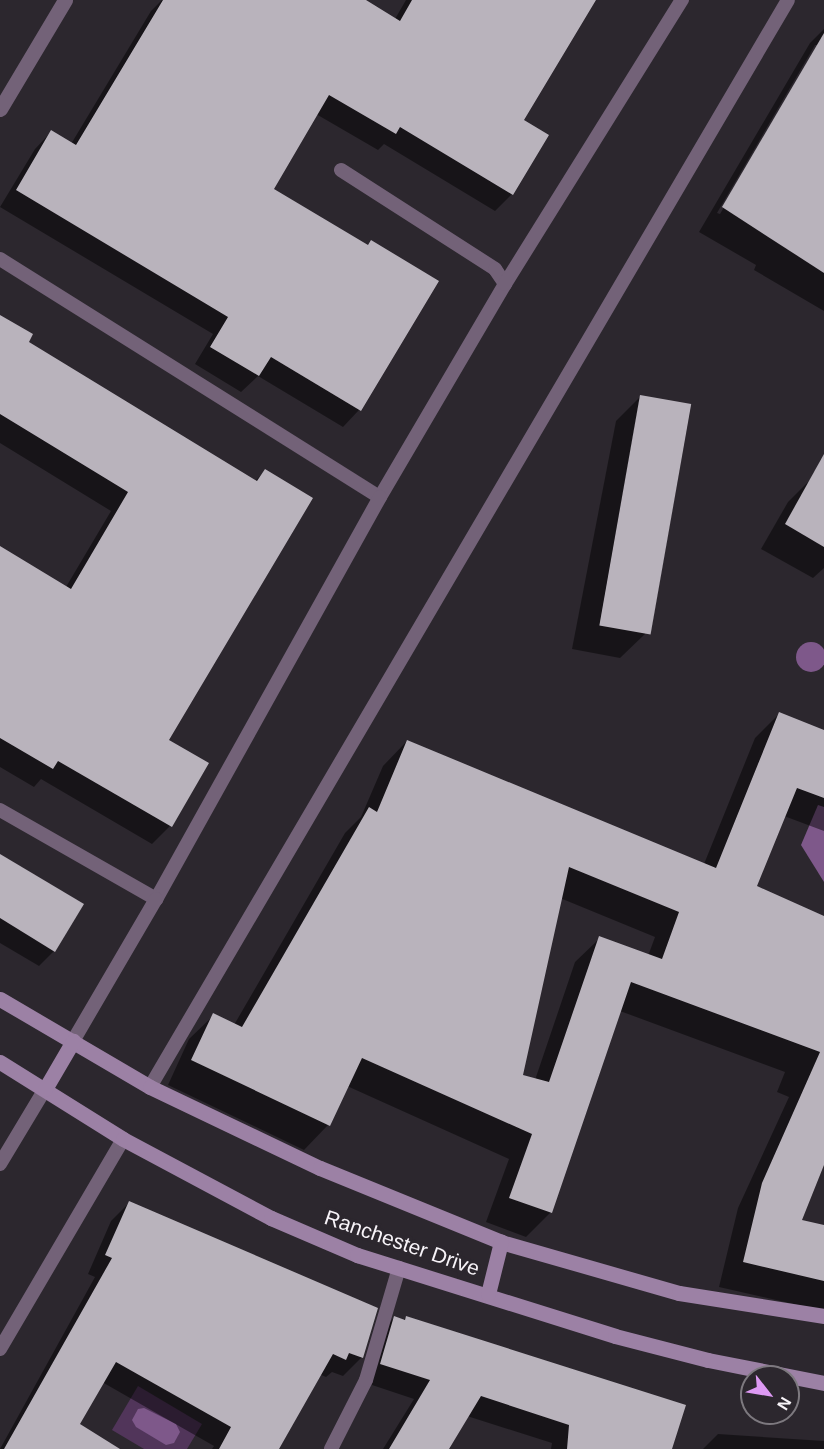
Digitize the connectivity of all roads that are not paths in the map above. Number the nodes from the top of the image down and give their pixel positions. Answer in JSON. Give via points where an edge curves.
{"nodes":[{"id":1,"x":65,"y":0,"type":"edge"},
{"id":2,"x":682,"y":0,"type":"edge"},
{"id":3,"x":788,"y":0,"type":"edge"},
{"id":4,"x":0,"y":109,"type":"edge"},
{"id":5,"x":341,"y":170,"type":"dead end"},
{"id":6,"x":0,"y":260,"type":"edge"},
{"id":7,"x":505,"y":284,"type":"junction"},
{"id":8,"x":380,"y":497,"type":"junction"},
{"id":9,"x":0,"y":810,"type":"edge"},
{"id":10,"x":156,"y":899,"type":"junction"},
{"id":11,"x":0,"y":999,"type":"edge"},
{"id":12,"x":74,"y":1041,"type":"junction"},
{"id":13,"x":0,"y":1062,"type":"edge"},
{"id":14,"x":150,"y":1087,"type":"junction"},
{"id":15,"x":45,"y":1089,"type":"junction"},
{"id":16,"x":123,"y":1139,"type":"junction"},
{"id":17,"x":0,"y":1164,"type":"edge"},
{"id":18,"x":501,"y":1242,"type":"junction"},
{"id":19,"x":399,"y":1268,"type":"junction"},
{"id":20,"x":488,"y":1294,"type":"junction"},
{"id":21,"x":824,"y":1316,"type":"edge"},
{"id":22,"x":0,"y":1349,"type":"edge"},
{"id":23,"x":824,"y":1383,"type":"edge"},
{"id":24,"x":331,"y":1449,"type":"edge"}],
"edges":[{"from":1,"to":4,"type":"street"},
{"from":2,"to":7,"type":"lane"},
{"from":3,"to":14,"type":"lane"},
{"from":5,"to":7,"type":"lane","via":[[495,269]]},
{"from":6,"to":8,"type":"lane"},
{"from":7,"to":8,"type":"lane"},
{"from":8,"to":10,"type":"lane"},
{"from":9,"to":10,"type":"lane"},
{"from":10,"to":12,"type":"lane"},
{"from":11,"to":12,"type":"street","name":"Ranchester Drive"},
{"from":12,"to":14,"type":"street","name":"Ranchester Drive"},
{"from":12,"to":15,"type":"street"},
{"from":13,"to":15,"type":"street","name":"Ranchester Drive"},
{"from":14,"to":18,"type":"street","name":"Ranchester Drive","via":[[320,1168]]},
{"from":15,"to":16,"type":"street","name":"Ranchester Drive"},
{"from":15,"to":17,"type":"lane"},
{"from":16,"to":19,"type":"street","name":"Ranchester Drive","via":[[271,1218]]},
{"from":16,"to":22,"type":"lane"},
{"from":18,"to":20,"type":"street"},
{"from":18,"to":21,"type":"street","name":"Ranchester Drive","via":[[679,1293]]},
{"from":19,"to":20,"type":"street","name":"Ranchester Drive"},
{"from":19,"to":24,"type":"lane","via":[[366,1380]]},
{"from":20,"to":23,"type":"street","name":"Ranchester Drive","via":[[708,1360]]}]}
